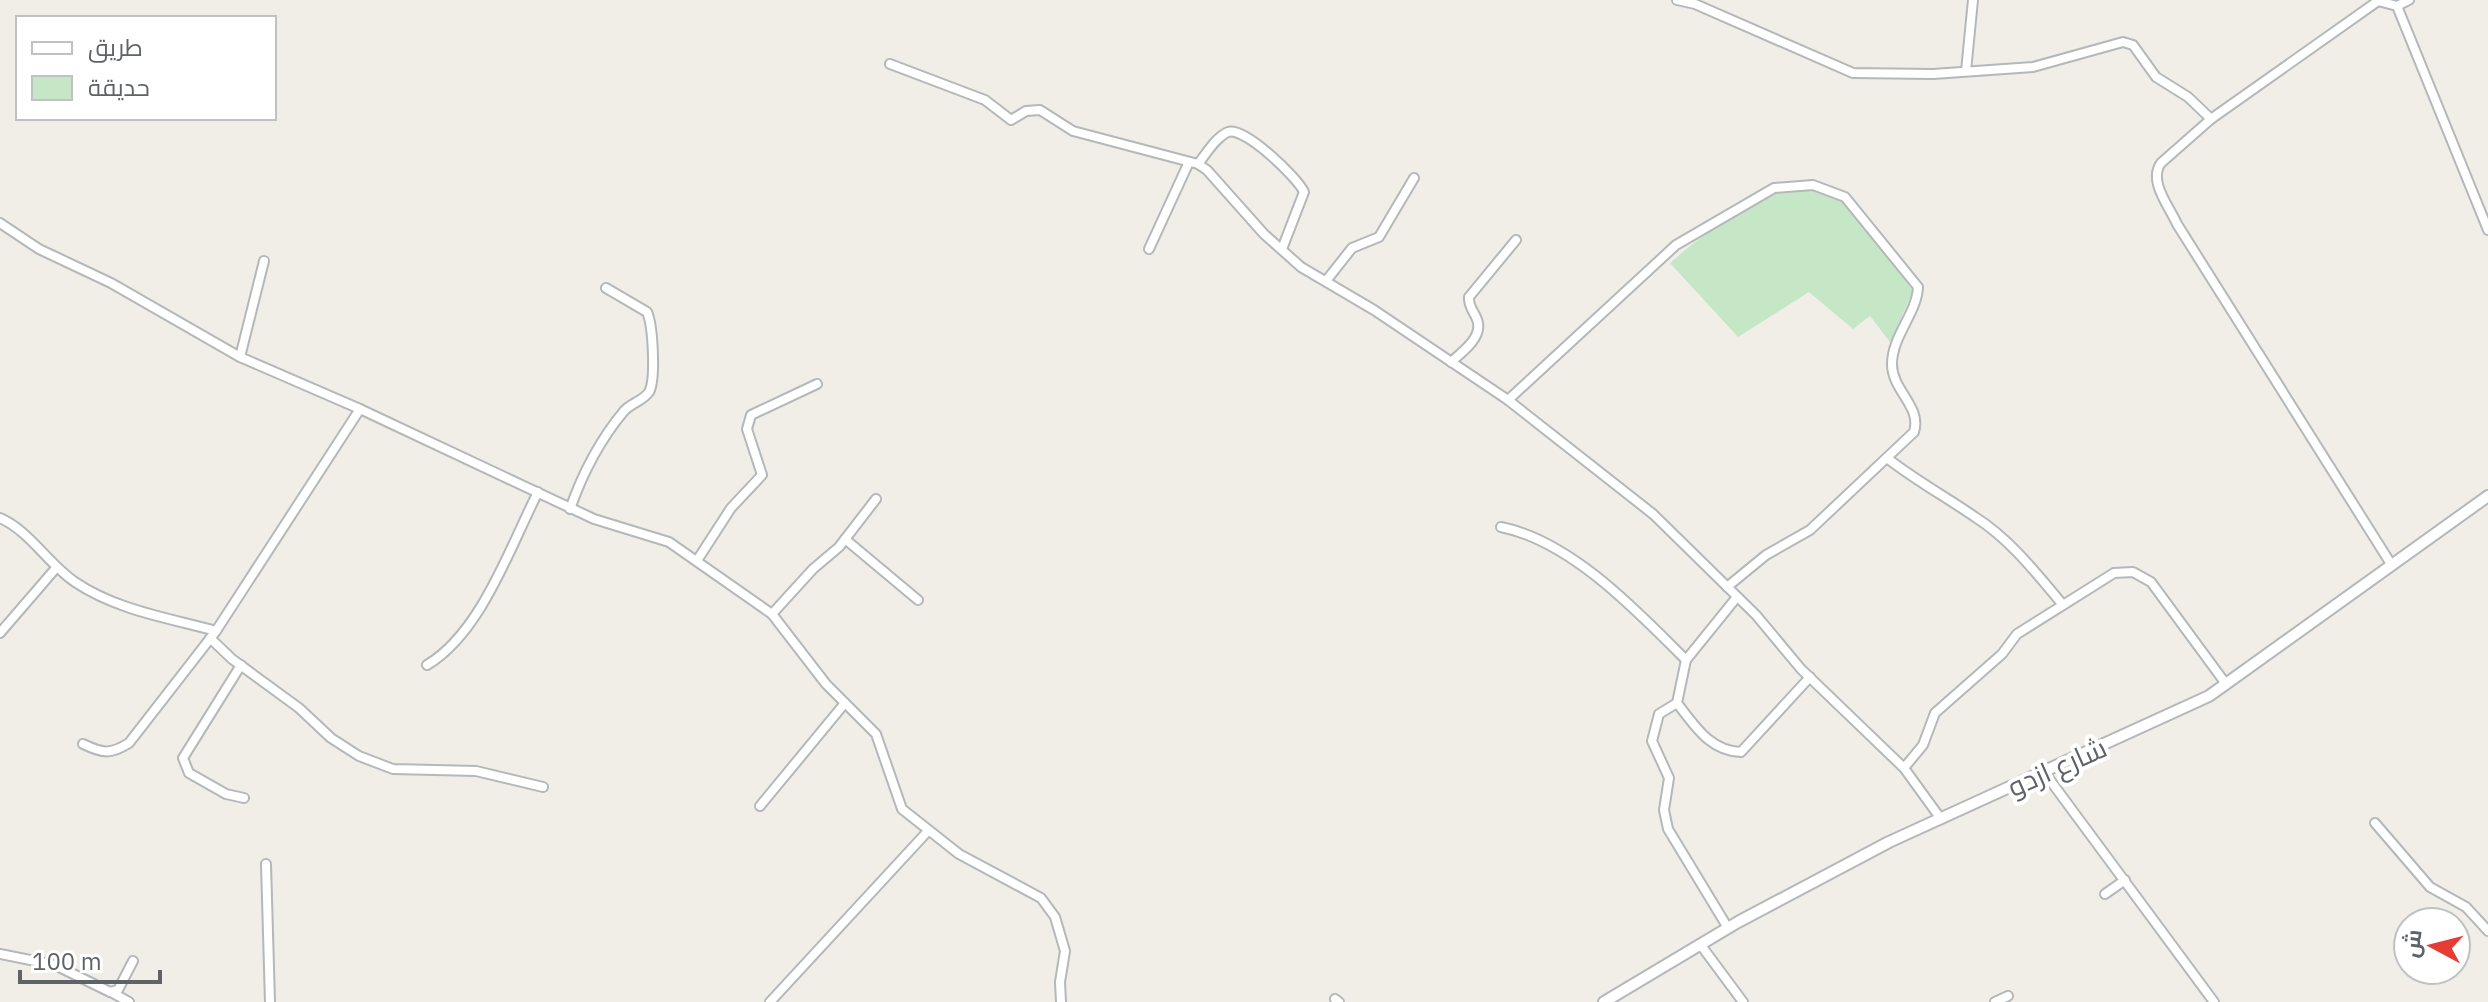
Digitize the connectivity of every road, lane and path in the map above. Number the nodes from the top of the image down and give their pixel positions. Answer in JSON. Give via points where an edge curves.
{"nodes":[{"id":1,"x":1677,"y":0,"type":"edge"},
{"id":2,"x":1973,"y":0,"type":"edge"},
{"id":3,"x":2409,"y":0,"type":"edge"},
{"id":4,"x":2397,"y":6,"type":"junction"},
{"id":5,"x":890,"y":64,"type":"dead end"},
{"id":6,"x":1966,"y":71,"type":"junction"},
{"id":7,"x":2211,"y":119,"type":"junction"},
{"id":8,"x":1194,"y":163,"type":"junction"},
{"id":9,"x":1414,"y":178,"type":"dead end"},
{"id":10,"x":0,"y":223,"type":"edge"},
{"id":11,"x":2488,"y":230,"type":"edge"},
{"id":12,"x":1516,"y":240,"type":"dead end"},
{"id":13,"x":1149,"y":249,"type":"dead end"},
{"id":14,"x":1282,"y":249,"type":"junction"},
{"id":15,"x":264,"y":261,"type":"dead end"},
{"id":16,"x":1326,"y":281,"type":"junction"},
{"id":17,"x":606,"y":288,"type":"dead end"},
{"id":18,"x":240,"y":357,"type":"junction"},
{"id":19,"x":1451,"y":362,"type":"junction"},
{"id":20,"x":817,"y":384,"type":"dead end"},
{"id":21,"x":1508,"y":400,"type":"junction"},
{"id":22,"x":360,"y":409,"type":"junction"},
{"id":23,"x":1887,"y":458,"type":"junction"},
{"id":24,"x":538,"y":492,"type":"junction"},
{"id":25,"x":2488,"y":496,"type":"edge"},
{"id":26,"x":876,"y":499,"type":"dead end"},
{"id":27,"x":570,"y":509,"type":"junction"},
{"id":28,"x":0,"y":518,"type":"edge"},
{"id":29,"x":1501,"y":527,"type":"dead end"},
{"id":30,"x":845,"y":539,"type":"junction"},
{"id":31,"x":698,"y":559,"type":"junction"},
{"id":32,"x":2391,"y":564,"type":"junction"},
{"id":33,"x":56,"y":568,"type":"junction"},
{"id":34,"x":1727,"y":587,"type":"junction"},
{"id":35,"x":1737,"y":597,"type":"junction"},
{"id":36,"x":918,"y":600,"type":"dead end"},
{"id":37,"x":2063,"y":605,"type":"junction"},
{"id":38,"x":772,"y":614,"type":"junction"},
{"id":39,"x":0,"y":633,"type":"edge"},
{"id":40,"x":213,"y":634,"type":"junction"},
{"id":41,"x":1686,"y":660,"type":"junction"},
{"id":42,"x":241,"y":665,"type":"junction"},
{"id":43,"x":427,"y":665,"type":"dead end"},
{"id":44,"x":1810,"y":677,"type":"junction"},
{"id":45,"x":2226,"y":684,"type":"junction"},
{"id":46,"x":845,"y":703,"type":"junction"},
{"id":47,"x":1677,"y":703,"type":"junction"},
{"id":48,"x":83,"y":744,"type":"dead end"},
{"id":49,"x":1904,"y":768,"type":"junction"},
{"id":50,"x":2044,"y":772,"type":"junction"},
{"id":51,"x":543,"y":787,"type":"dead end"},
{"id":52,"x":244,"y":798,"type":"dead end"},
{"id":53,"x":760,"y":806,"type":"dead end"},
{"id":54,"x":1941,"y":819,"type":"junction"},
{"id":55,"x":2375,"y":823,"type":"dead end"},
{"id":56,"x":928,"y":831,"type":"junction"},
{"id":57,"x":266,"y":864,"type":"dead end"},
{"id":58,"x":2125,"y":880,"type":"junction"},
{"id":59,"x":2105,"y":894,"type":"dead end"},
{"id":60,"x":1728,"y":928,"type":"junction"},
{"id":61,"x":2488,"y":931,"type":"edge"},
{"id":62,"x":1700,"y":944,"type":"junction"},
{"id":63,"x":0,"y":954,"type":"edge"},
{"id":64,"x":133,"y":961,"type":"dead end"},
{"id":65,"x":110,"y":992,"type":"junction"},
{"id":66,"x":2008,"y":996,"type":"dead end"},
{"id":67,"x":129,"y":1002,"type":"edge"},
{"id":68,"x":270,"y":1002,"type":"edge"},
{"id":69,"x":770,"y":1002,"type":"edge"},
{"id":70,"x":1061,"y":1002,"type":"edge"},
{"id":71,"x":1604,"y":1002,"type":"edge"},
{"id":72,"x":1743,"y":1002,"type":"edge"},
{"id":73,"x":1995,"y":1002,"type":"edge"},
{"id":74,"x":2214,"y":1002,"type":"edge"}],
"edges":[{"from":1,"to":6,"type":"street","via":[[1853,73]]},
{"from":2,"to":6,"type":"street"},
{"from":3,"to":4,"type":"street"},
{"from":4,"to":7,"type":"street","via":[[2378,1]]},
{"from":4,"to":11,"type":"street"},
{"from":5,"to":8,"type":"street","via":[[985,100],[1011,120],[1040,110],[1073,131]]},
{"from":6,"to":7,"type":"street","via":[[2060,62],[2123,42],[2133,45],[2156,77]]},
{"from":7,"to":32,"type":"street","via":[[2161,163],[2156,180],[2177,224]]},
{"from":8,"to":13,"type":"street"},
{"from":8,"to":14,"type":"street"},
{"from":8,"to":14,"type":"street","via":[[1233,130],[1245,134],[1289,173],[1304,192]]},
{"from":9,"to":16,"type":"street","via":[[1379,237],[1352,248]]},
{"from":10,"to":18,"type":"street"},
{"from":12,"to":19,"type":"street","via":[[1469,297],[1477,334]]},
{"from":14,"to":16,"type":"street"},
{"from":15,"to":18,"type":"street"},
{"from":16,"to":19,"type":"street"},
{"from":17,"to":27,"type":"street","via":[[647,312],[651,386],[607,432],[585,468]]},
{"from":18,"to":22,"type":"street"},
{"from":19,"to":21,"type":"street"},
{"from":20,"to":31,"type":"street","via":[[751,415],[747,429],[762,475],[731,508]]},
{"from":21,"to":23,"type":"street","via":[[1693,233],[1774,188],[1813,185],[1855,205],[1918,287],[1892,363],[1917,423]]},
{"from":21,"to":34,"type":"street","via":[[1653,514]]},
{"from":22,"to":24,"type":"street"},
{"from":22,"to":40,"type":"street"},
{"from":23,"to":34,"type":"street","via":[[1810,530],[1766,555]]},
{"from":23,"to":37,"type":"street","via":[[1976,517]]},
{"from":24,"to":27,"type":"street"},
{"from":24,"to":43,"type":"street","via":[[478,611],[453,645]]},
{"from":25,"to":32,"type":"street","name":"شارع ازدو"},
{"from":26,"to":30,"type":"street"},
{"from":27,"to":31,"type":"street","via":[[669,542]]},
{"from":28,"to":33,"type":"street"},
{"from":29,"to":41,"type":"street","via":[[1527,532],[1556,549],[1630,604]]},
{"from":30,"to":36,"type":"street"},
{"from":30,"to":38,"type":"street"},
{"from":31,"to":38,"type":"street"},
{"from":32,"to":45,"type":"street","name":"شارع ازدو"},
{"from":33,"to":39,"type":"street"},
{"from":33,"to":40,"type":"street","via":[[105,597]]},
{"from":34,"to":35,"type":"street"},
{"from":35,"to":41,"type":"street"},
{"from":35,"to":44,"type":"street"},
{"from":37,"to":45,"type":"street","via":[[2114,573],[2143,575]]},
{"from":37,"to":49,"type":"street","via":[[2017,634],[2002,654],[1947,700]]},
{"from":38,"to":46,"type":"street"},
{"from":40,"to":42,"type":"street"},
{"from":40,"to":48,"type":"street","via":[[129,743],[102,753]]},
{"from":41,"to":47,"type":"street"},
{"from":42,"to":51,"type":"street","via":[[359,756],[393,769],[476,771]]},
{"from":42,"to":52,"type":"street","via":[[183,758],[189,773]]},
{"from":44,"to":47,"type":"street","via":[[1741,752],[1717,747]]},
{"from":44,"to":49,"type":"street"},
{"from":45,"to":50,"type":"street","name":"شارع ازدو","via":[[2171,717]]},
{"from":46,"to":53,"type":"street"},
{"from":46,"to":56,"type":"street","via":[[876,734],[897,800]]},
{"from":47,"to":60,"type":"street","via":[[1659,714],[1652,741],[1669,778],[1665,820]]},
{"from":49,"to":54,"type":"street"},
{"from":50,"to":54,"type":"street","name":"شارع ازدو"},
{"from":50,"to":58,"type":"street"},
{"from":54,"to":60,"type":"street","name":"شارع ازدو"},
{"from":55,"to":61,"type":"street","via":[[2430,887],[2466,907]]},
{"from":56,"to":69,"type":"street"},
{"from":56,"to":70,"type":"street","via":[[1041,898],[1063,935]]},
{"from":57,"to":68,"type":"street"},
{"from":58,"to":59,"type":"street"},
{"from":58,"to":74,"type":"street"},
{"from":60,"to":62,"type":"street","name":"شارع ازدو"},
{"from":62,"to":71,"type":"street","name":"شارع ازدو"},
{"from":62,"to":72,"type":"street"},
{"from":63,"to":65,"type":"street","via":[[55,965]]},
{"from":64,"to":65,"type":"street","via":[[118,990]]},
{"from":65,"to":67,"type":"street"},
{"from":66,"to":73,"type":"street"}]}
